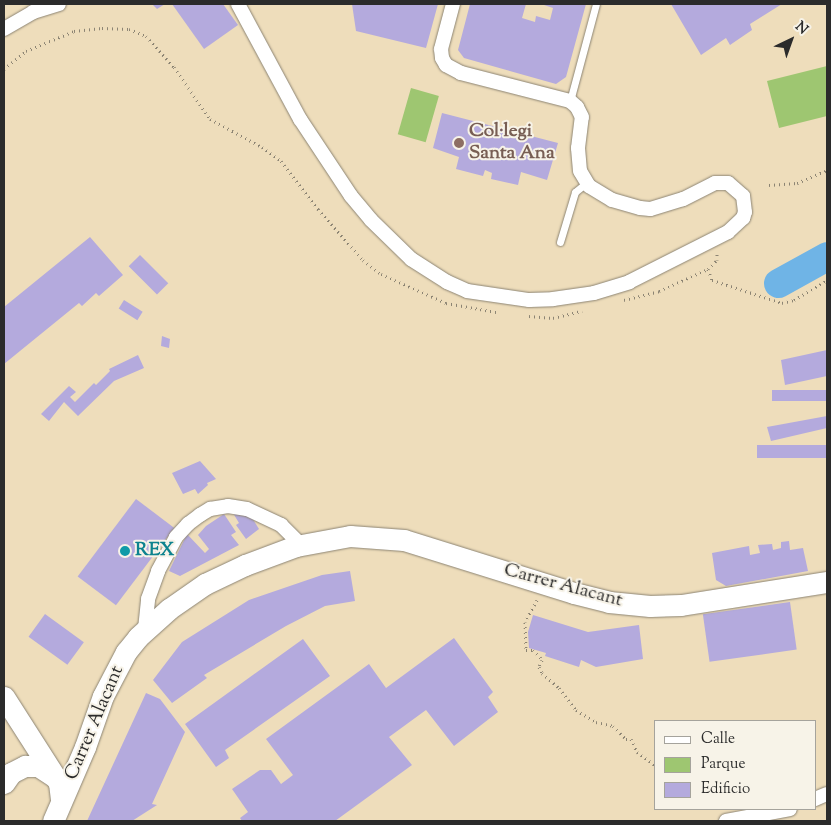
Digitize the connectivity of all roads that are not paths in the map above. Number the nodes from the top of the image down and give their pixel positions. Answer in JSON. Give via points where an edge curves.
{"nodes":[{"id":1,"x":59,"y":4,"type":"edge"},
{"id":2,"x":238,"y":4,"type":"edge"},
{"id":3,"x":454,"y":4,"type":"edge"},
{"id":4,"x":596,"y":4,"type":"edge"},
{"id":5,"x":4,"y":29,"type":"edge"},
{"id":6,"x":570,"y":102,"type":"junction"},
{"id":7,"x":586,"y":183,"type":"junction"},
{"id":8,"x":560,"y":242,"type":"dead end"},
{"id":9,"x":301,"y":545,"type":"junction"},
{"id":10,"x":827,"y":582,"type":"edge"},
{"id":11,"x":145,"y":629,"type":"junction"},
{"id":12,"x":4,"y":697,"type":"edge"},
{"id":13,"x":55,"y":778,"type":"junction"},
{"id":14,"x":4,"y":783,"type":"edge"},
{"id":15,"x":61,"y":800,"type":"junction"},
{"id":16,"x":784,"y":810,"type":"edge"},
{"id":17,"x":788,"y":810,"type":"edge"},
{"id":18,"x":53,"y":821,"type":"edge"},
{"id":19,"x":726,"y":821,"type":"edge"},
{"id":20,"x":780,"y":821,"type":"edge"}],
"edges":[{"from":1,"to":5,"type":"street","via":[[33,12]]},
{"from":2,"to":7,"type":"street","via":[[300,119],[351,196],[411,259],[467,291],[509,298],[553,300],[615,288],[728,232],[737,226],[745,212],[743,196],[728,183],[714,183],[684,199],[650,208],[612,200]]},
{"from":3,"to":6,"type":"street","via":[[442,49],[446,65],[461,73]]},
{"from":4,"to":6,"type":"lane"},
{"from":6,"to":7,"type":"street","via":[[582,117],[579,161]]},
{"from":7,"to":8,"type":"lane","via":[[575,192]]},
{"from":9,"to":10,"type":"main road","name":"Carrer Alacant","via":[[350,536],[404,540],[609,602],[669,606]]},
{"from":9,"to":11,"type":"main road","name":"Carrer Alacant","via":[[245,565],[205,584]]},
{"from":9,"to":11,"type":"street","via":[[281,526],[247,509],[228,506],[210,509],[176,537],[148,599]]},
{"from":11,"to":15,"type":"main road","name":"Carrer Alacant","via":[[126,652],[103,696]]},
{"from":12,"to":13,"type":"main road"},
{"from":13,"to":14,"type":"main road","via":[[38,766],[25,766],[11,773]]},
{"from":13,"to":15,"type":"main road","via":[[59,783]]},
{"from":15,"to":18,"type":"main road","name":"Carrer Alacant"},
{"from":16,"to":19,"type":"street"},
{"from":17,"to":20,"type":"street"}]}
